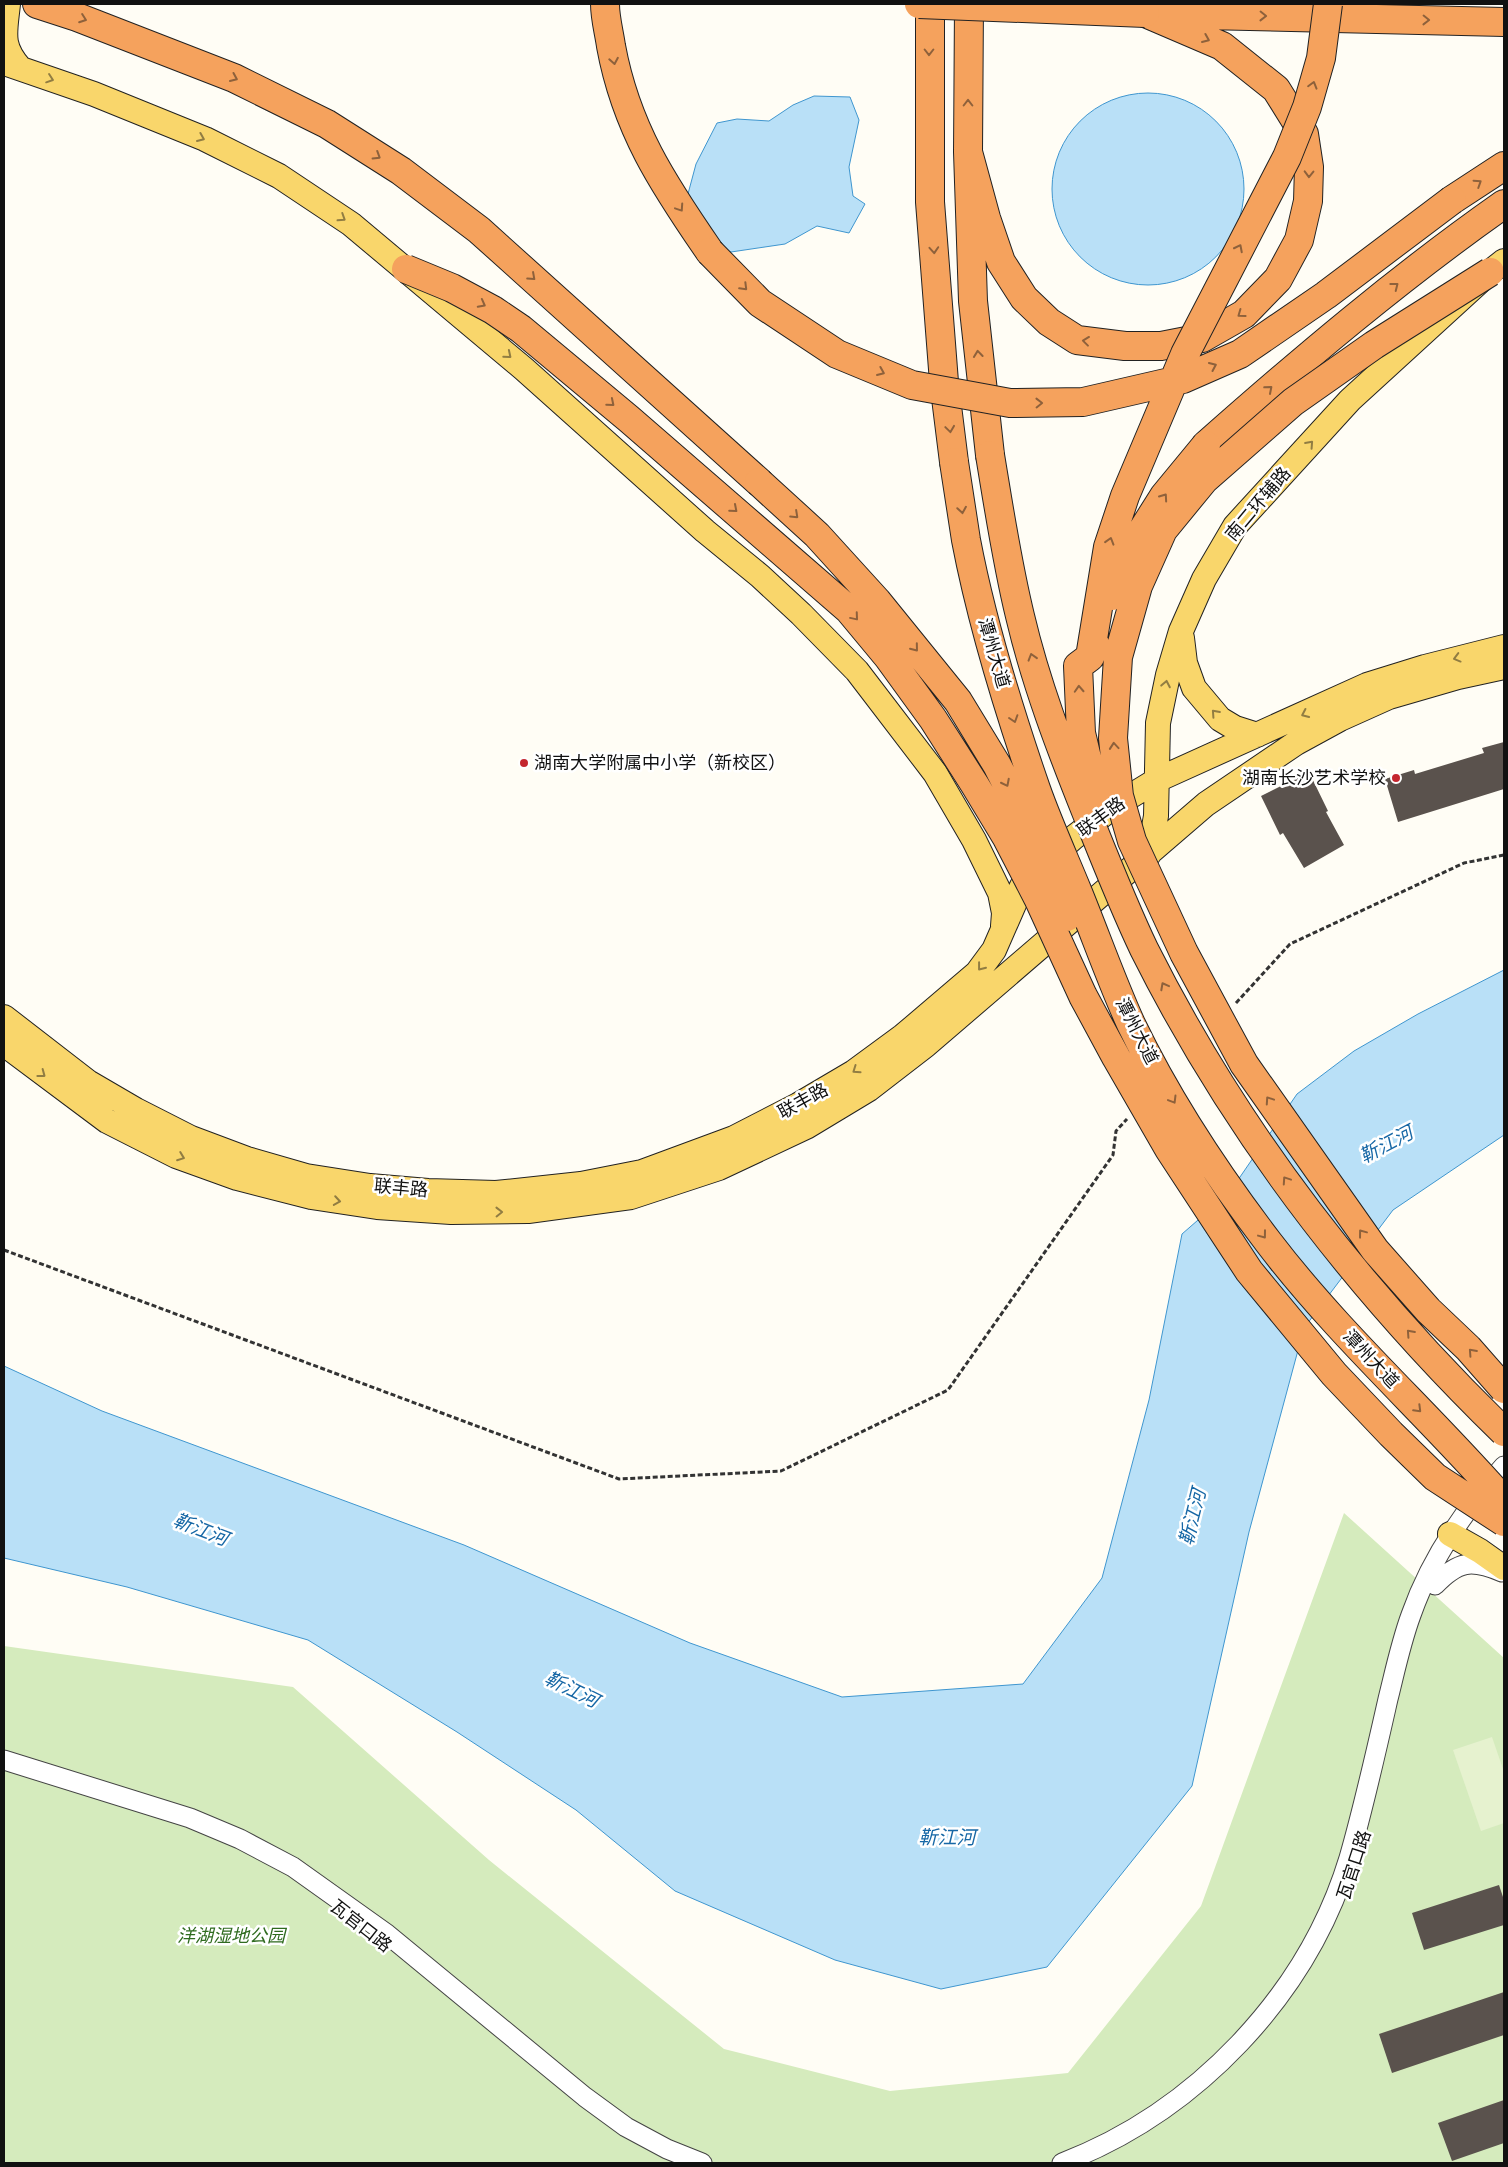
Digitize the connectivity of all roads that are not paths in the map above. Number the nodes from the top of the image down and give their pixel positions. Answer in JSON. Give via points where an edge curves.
{"nodes":[{"id":1,"x":8,"y":4,"type":"edge"},
{"id":2,"x":37,"y":4,"type":"edge"},
{"id":3,"x":605,"y":4,"type":"edge"},
{"id":4,"x":919,"y":4,"type":"edge"},
{"id":5,"x":930,"y":4,"type":"edge"},
{"id":6,"x":968,"y":4,"type":"edge"},
{"id":7,"x":1328,"y":4,"type":"edge"},
{"id":8,"x":1145,"y":13,"type":"junction"},
{"id":9,"x":1504,"y":22,"type":"edge"},
{"id":10,"x":12,"y":65,"type":"edge"},
{"id":11,"x":968,"y":152,"type":"junction"},
{"id":12,"x":1504,"y":166,"type":"edge"},
{"id":13,"x":1504,"y":204,"type":"edge"},
{"id":14,"x":1497,"y":266,"type":"edge"},
{"id":15,"x":406,"y":269,"type":"junction"},
{"id":16,"x":1181,"y":631,"type":"junction"},
{"id":17,"x":1504,"y":647,"type":"edge"},
{"id":18,"x":1090,"y":658,"type":"junction"},
{"id":19,"x":1504,"y":667,"type":"edge"},
{"id":20,"x":1158,"y":723,"type":"junction"},
{"id":21,"x":1257,"y":735,"type":"junction"},
{"id":22,"x":1157,"y":780,"type":"junction"},
{"id":23,"x":974,"y":840,"type":"junction"},
{"id":24,"x":1149,"y":854,"type":"junction"},
{"id":25,"x":1002,"y":932,"type":"junction"},
{"id":26,"x":4,"y":1017,"type":"edge"},
{"id":27,"x":4,"y":1044,"type":"edge"},
{"id":28,"x":1244,"y":1064,"type":"junction"},
{"id":29,"x":1140,"y":1117,"type":"junction"},
{"id":30,"x":1504,"y":1389,"type":"edge"},
{"id":31,"x":1504,"y":1432,"type":"edge"},
{"id":32,"x":1504,"y":1466,"type":"edge"},
{"id":33,"x":1504,"y":1486,"type":"edge"},
{"id":34,"x":1504,"y":1502,"type":"edge"},
{"id":35,"x":1504,"y":1522,"type":"edge"},
{"id":36,"x":1454,"y":1537,"type":"junction"},
{"id":37,"x":1504,"y":1568,"type":"edge"},
{"id":38,"x":1504,"y":1573,"type":"edge"},
{"id":39,"x":1435,"y":1585,"type":"junction"},
{"id":40,"x":4,"y":1760,"type":"edge"},
{"id":41,"x":4,"y":1770,"type":"edge"},
{"id":42,"x":674,"y":2163,"type":"edge"},
{"id":43,"x":702,"y":2163,"type":"edge"},
{"id":44,"x":1062,"y":2163,"type":"edge"},
{"id":45,"x":1086,"y":2163,"type":"edge"}],
"edges":[{"from":1,"to":10,"type":"main road","via":[[5,43]]},
{"from":2,"to":29,"type":"highway","one_way":true,"bridge":true,"via":[[234,78],[327,124],[401,172],[479,230],[817,535],[877,601],[958,702],[997,766],[1027,824],[1090,966]]},
{"from":3,"to":12,"type":"highway","one_way":true,"bridge":true,"via":[[616,69],[638,137],[666,189],[710,252],[760,303],[837,354],[912,385],[1010,404],[1083,402],[1183,379],[1240,354],[1326,296],[1452,200]]},
{"from":4,"to":8,"type":"highway","bridge":true},
{"from":5,"to":34,"type":"highway","name":"潭州大道","one_way":true,"bridge":true,"via":[[930,202],[944,382],[954,462],[985,623],[1037,792],[1132,1026],[1201,1146],[1272,1246],[1367,1356],[1462,1453]]},
{"from":11,"to":6,"type":"highway","one_way":true},
{"from":18,"to":7,"type":"highway","one_way":true,"bridge":true,"via":[[1108,547],[1125,496],[1185,354],[1287,157],[1307,107],[1320,58]]},
{"from":8,"to":9,"type":"highway","one_way":true},
{"from":8,"to":11,"type":"highway","one_way":true,"via":[[1222,46],[1276,89],[1304,134],[1309,167],[1308,201],[1299,240],[1278,279],[1244,314],[1202,338],[1161,346],[1125,346],[1077,340],[1049,322],[1024,298],[1001,262]]},
{"from":10,"to":15,"type":"main road","one_way":true,"via":[[94,94],[205,140],[279,176],[351,224]]},
{"from":31,"to":11,"type":"highway","name":"潭州大道","one_way":true,"bridge":true,"via":[[1344,1258],[1291,1188],[1188,1029],[1143,947],[1105,860],[1056,738],[1020,618],[1004,538],[990,455],[973,302]]},
{"from":18,"to":13,"type":"highway","one_way":true,"bridge":true,"via":[[1128,553],[1164,496],[1206,445],[1293,368]]},
{"from":16,"to":14,"type":"main road","name":"南二环辅路","one_way":true,"via":[[1204,579],[1235,526],[1350,400]]},
{"from":28,"to":14,"type":"highway","one_way":true,"bridge":true,"via":[[1184,953],[1132,840],[1119,796],[1113,738],[1118,657],[1138,586],[1163,530],[1212,474],[1293,402]]},
{"from":15,"to":23,"type":"main road","one_way":true,"via":[[801,614],[857,671],[899,723],[935,773]]},
{"from":15,"to":29,"type":"highway","one_way":true,"bridge":true,"via":[[452,288],[521,329],[849,610],[933,719],[1007,838]]},
{"from":20,"to":16,"type":"main road","name":"南二环辅路","one_way":true},
{"from":21,"to":16,"type":"main road","one_way":true,"via":[[1220,719],[1194,688],[1185,663]]},
{"from":17,"to":21,"type":"main road","name":"联丰路","one_way":true,"via":[[1367,685]]},
{"from":28,"to":18,"type":"highway","one_way":true,"bridge":true,"via":[[1177,971],[1157,935],[1105,818],[1081,733],[1078,666]]},
{"from":19,"to":24,"type":"main road","name":"联丰路","via":[[1389,697],[1340,719],[1296,743],[1206,804]]},
{"from":20,"to":22,"type":"main road","name":"南二环辅路"},
{"from":20,"to":23,"type":"main road","via":[[1153,748],[1143,768],[1029,853],[1015,858],[998,857],[985,852]]},
{"from":21,"to":22,"type":"main road","name":"联丰路"},
{"from":22,"to":24,"type":"main road","name":"南二环辅路","via":[[1156,816]]},
{"from":22,"to":25,"type":"main road","name":"联丰路","via":[[1113,807],[1036,871],[1022,886]]},
{"from":23,"to":25,"type":"main road","via":[[1000,893],[1004,913]]},
{"from":27,"to":24,"type":"main road","name":"联丰路","one_way":true,"via":[[107,1121],[176,1156],[237,1178],[310,1196],[377,1207],[451,1212],[528,1211],[631,1196],[718,1168],[806,1127],[869,1089],[934,1038]]},
{"from":25,"to":26,"type":"main road","name":"联丰路","one_way":true,"via":[[994,950],[976,973],[903,1036],[854,1072],[798,1105],[734,1138],[642,1172],[581,1184],[496,1193],[370,1186],[306,1176],[247,1159],[191,1138],[88,1082]]},
{"from":30,"to":28,"type":"highway","one_way":true,"bridge":true,"via":[[1375,1250]]},
{"from":29,"to":35,"type":"highway","bridge":true,"via":[[1249,1271],[1334,1374],[1435,1477]]},
{"from":32,"to":36,"type":"street","via":[[1477,1496]]},
{"from":33,"to":36,"type":"street","name":"瓦官口路"},
{"from":36,"to":37,"type":"main road"},
{"from":36,"to":39,"type":"street","name":"瓦官口路"},
{"from":36,"to":44,"type":"street","via":[[1430,1571],[1411,1615],[1348,1859],[1335,1897],[1288,1983],[1248,2032],[1200,2082],[1126,2133],[1090,2153]]},
{"from":38,"to":39,"type":"street","via":[[1481,1564],[1467,1563],[1455,1567]]},
{"from":39,"to":45,"type":"street","name":"瓦官口路","via":[[1417,1626],[1363,1843],[1345,1897],[1293,1996],[1224,2072],[1192,2100],[1146,2132]]},
{"from":40,"to":43,"type":"street","via":[[190,1818],[240,1839],[293,1867],[387,1934],[626,2127]]},
{"from":41,"to":42,"type":"street","name":"瓦官口路","via":[[191,1827],[288,1873],[380,1940],[586,2111],[635,2144]]}]}
